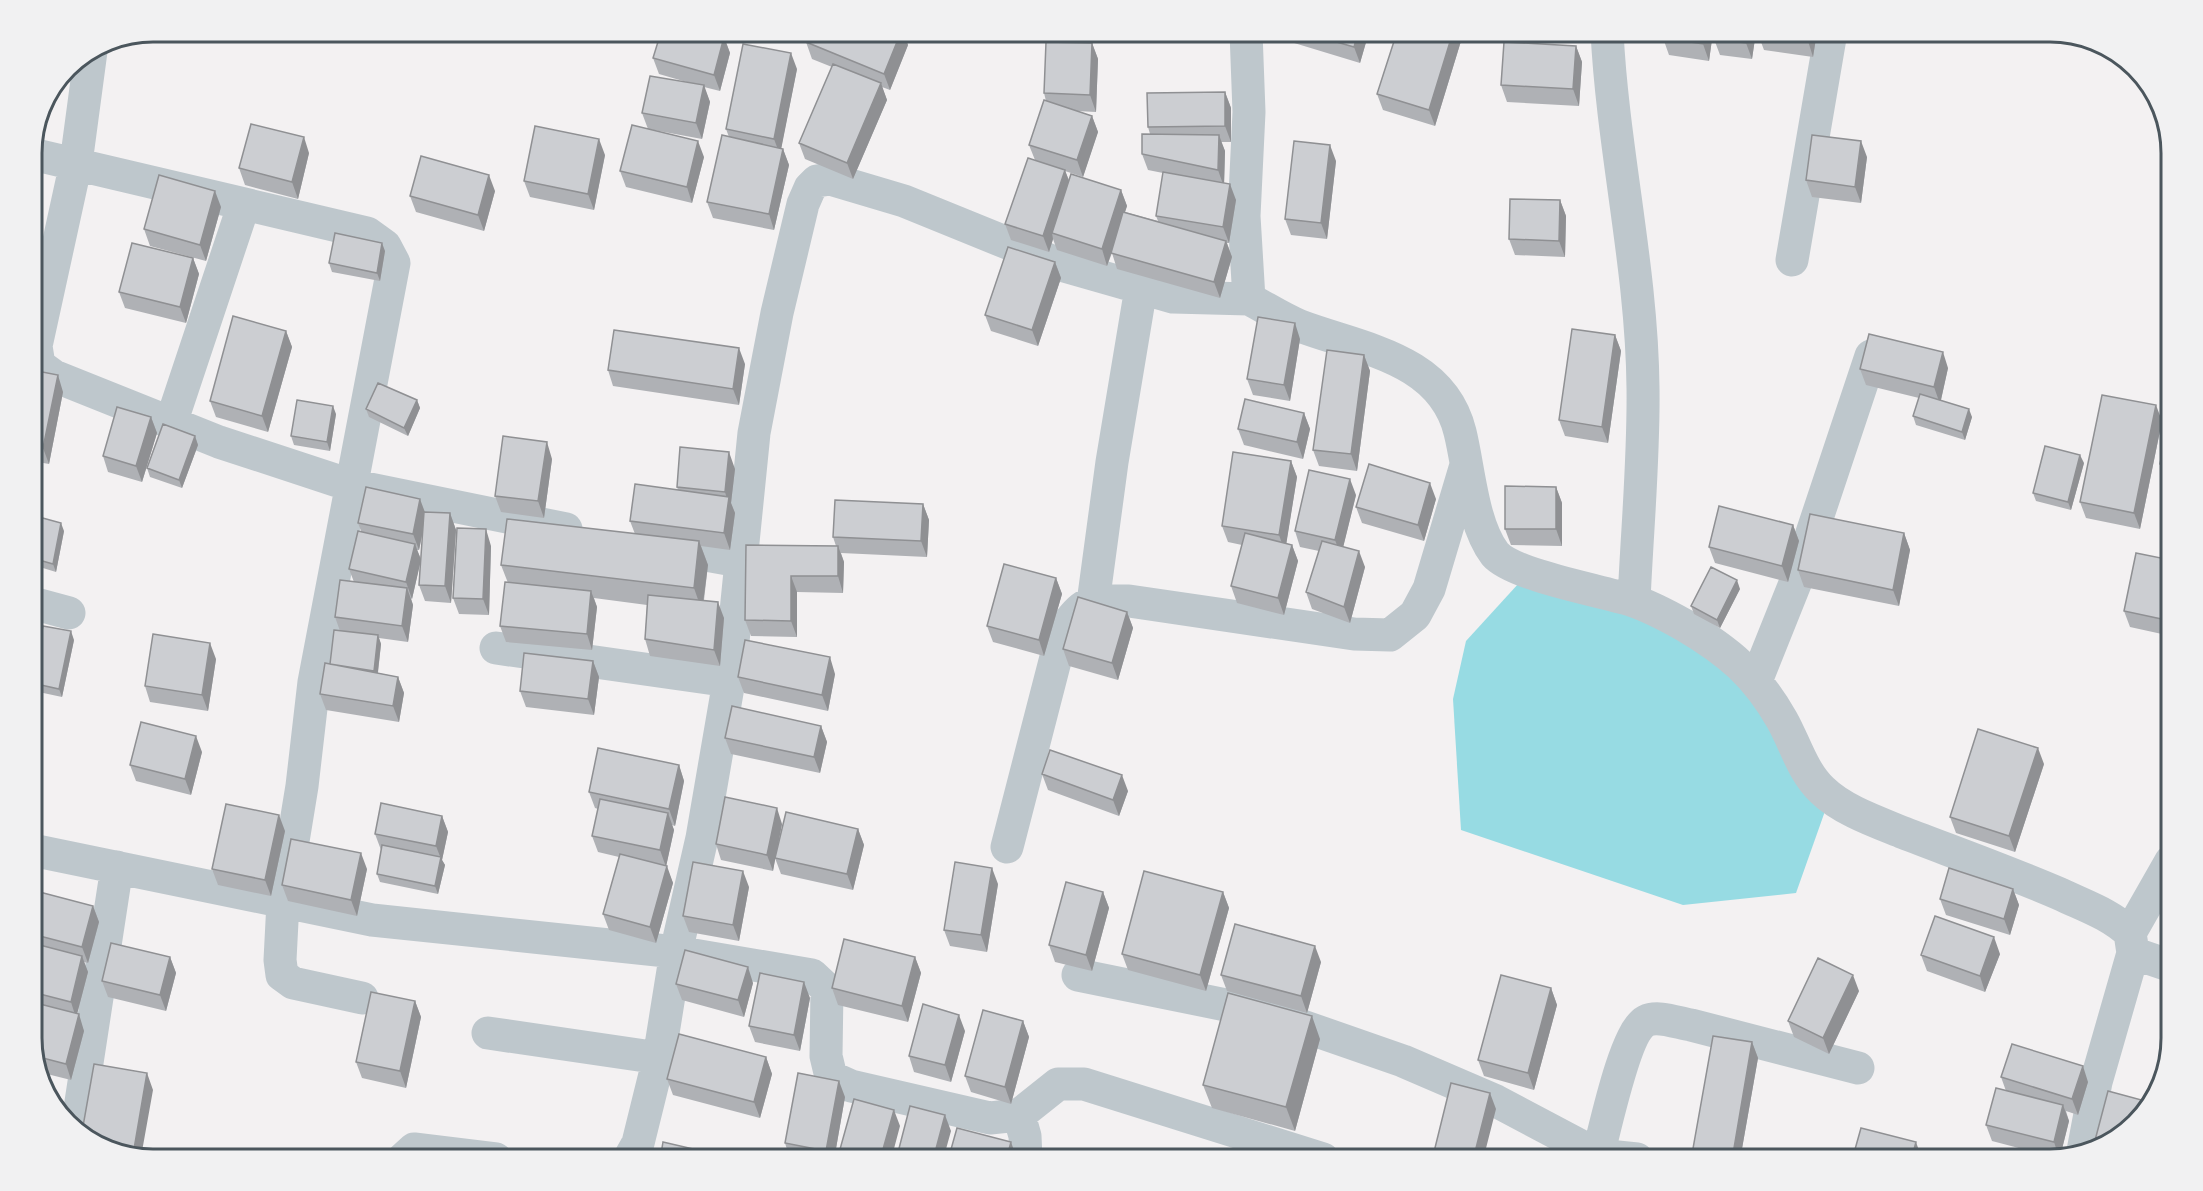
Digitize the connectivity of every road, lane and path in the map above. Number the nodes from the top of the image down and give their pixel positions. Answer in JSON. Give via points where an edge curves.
{"nodes":[{"id":1,"x":1246,"y":42,"type":"edge"},
{"id":2,"x":1608,"y":42,"type":"edge"},
{"id":3,"x":1828,"y":42,"type":"edge"},
{"id":4,"x":91,"y":61,"type":"edge"},
{"id":5,"x":42,"y":156,"type":"edge"},
{"id":6,"x":76,"y":163,"type":"junction"},
{"id":7,"x":244,"y":204,"type":"junction"},
{"id":8,"x":1792,"y":260,"type":"dead end"},
{"id":9,"x":1141,"y":288,"type":"junction"},
{"id":10,"x":1249,"y":299,"type":"junction"},
{"id":11,"x":42,"y":319,"type":"edge"},
{"id":12,"x":1871,"y":356,"type":"edge"},
{"id":13,"x":42,"y":367,"type":"edge"},
{"id":14,"x":171,"y":423,"type":"junction"},
{"id":15,"x":1467,"y":463,"type":"junction"},
{"id":16,"x":350,"y":485,"type":"junction"},
{"id":17,"x":600,"y":536,"type":"edge"},
{"id":18,"x":635,"y":542,"type":"edge"},
{"id":19,"x":739,"y":561,"type":"junction"},
{"id":20,"x":1634,"y":601,"type":"junction"},
{"id":21,"x":1093,"y":603,"type":"junction"},
{"id":22,"x":42,"y":606,"type":"edge"},
{"id":23,"x":69,"y":613,"type":"dead end"},
{"id":24,"x":496,"y":648,"type":"dead end"},
{"id":25,"x":729,"y":681,"type":"junction"},
{"id":26,"x":1756,"y":681,"type":"junction"},
{"id":27,"x":708,"y":806,"type":"junction"},
{"id":28,"x":741,"y":812,"type":"edge"},
{"id":29,"x":1007,"y":847,"type":"dead end"},
{"id":30,"x":42,"y":852,"type":"edge"},
{"id":31,"x":117,"y":867,"type":"junction"},
{"id":32,"x":2161,"y":882,"type":"edge"},
{"id":33,"x":283,"y":903,"type":"junction"},
{"id":34,"x":2132,"y":943,"type":"junction"},
{"id":35,"x":676,"y":952,"type":"junction"},
{"id":36,"x":2161,"y":960,"type":"edge"},
{"id":37,"x":1078,"y":975,"type":"dead end"},
{"id":38,"x":362,"y":998,"type":"dead end"},
{"id":39,"x":488,"y":1033,"type":"dead end"},
{"id":40,"x":659,"y":1058,"type":"junction"},
{"id":41,"x":1858,"y":1068,"type":"dead end"},
{"id":42,"x":1019,"y":1115,"type":"junction"},
{"id":43,"x":78,"y":1120,"type":"edge"},
{"id":44,"x":2084,"y":1143,"type":"edge"},
{"id":45,"x":634,"y":1149,"type":"edge"},
{"id":46,"x":1026,"y":1149,"type":"edge"},
{"id":47,"x":1288,"y":1149,"type":"edge"},
{"id":48,"x":1581,"y":1149,"type":"edge"},
{"id":49,"x":1597,"y":1149,"type":"edge"}],
"edges":[{"from":1,"to":10,"type":"street","via":[[1249,112],[1244,216]]},
{"from":2,"to":20,"type":"street","via":[[1638,309],[1643,388]]},
{"from":3,"to":8,"type":"street"},
{"from":4,"to":6,"type":"street"},
{"from":5,"to":6,"type":"street"},
{"from":6,"to":7,"type":"street"},
{"from":6,"to":11,"type":"street"},
{"from":7,"to":14,"type":"street"},
{"from":7,"to":16,"type":"street","via":[[368,233],[385,246],[394,263]]},
{"from":9,"to":10,"type":"street","via":[[1173,297]]},
{"from":9,"to":19,"type":"street","via":[[1064,266],[904,201],[830,179],[817,181],[803,204],[777,313],[754,433]]},
{"from":9,"to":21,"type":"street"},
{"from":10,"to":15,"type":"street","via":[[1299,325],[1367,346],[1429,378],[1447,398],[1460,428]]},
{"from":12,"to":26,"type":"street","via":[[1796,581]]},
{"from":13,"to":14,"type":"street","via":[[54,376]]},
{"from":14,"to":16,"type":"street"},
{"from":15,"to":20,"type":"street","via":[[1481,528],[1497,555],[1521,569]]},
{"from":15,"to":21,"type":"street","via":[[1429,589],[1415,615],[1390,635],[1354,634],[1129,601]]},
{"from":16,"to":17,"type":"street"},
{"from":16,"to":33,"type":"street","via":[[314,682]]},
{"from":18,"to":19,"type":"street"},
{"from":19,"to":25,"type":"street"},
{"from":20,"to":26,"type":"street","via":[[1681,623],[1728,652]]},
{"from":21,"to":29,"type":"street","via":[[1080,607],[1063,630]]},
{"from":22,"to":23,"type":"street"},
{"from":24,"to":25,"type":"street"},
{"from":25,"to":27,"type":"street"},
{"from":26,"to":34,"type":"street","via":[[1822,791],[1884,825],[2114,918]]},
{"from":27,"to":28,"type":"street"},
{"from":27,"to":35,"type":"street"},
{"from":30,"to":31,"type":"street"},
{"from":31,"to":33,"type":"street"},
{"from":31,"to":43,"type":"street"},
{"from":32,"to":34,"type":"street"},
{"from":33,"to":35,"type":"street","via":[[372,920]]},
{"from":33,"to":38,"type":"street","via":[[282,975],[293,983]]},
{"from":34,"to":36,"type":"street"},
{"from":34,"to":44,"type":"street"},
{"from":35,"to":40,"type":"street"},
{"from":35,"to":42,"type":"street","via":[[812,975],[827,989],[826,1056],[831,1077],[852,1086],[956,1112],[990,1118]]},
{"from":37,"to":48,"type":"street","via":[[1265,1013],[1393,1057],[1497,1101]]},
{"from":39,"to":40,"type":"street"},
{"from":40,"to":45,"type":"street"},
{"from":41,"to":49,"type":"street","via":[[1691,1025],[1648,1020],[1637,1027],[1627,1048]]},
{"from":42,"to":46,"type":"street"},
{"from":42,"to":47,"type":"street","via":[[1058,1084],[1084,1084]]}]}
